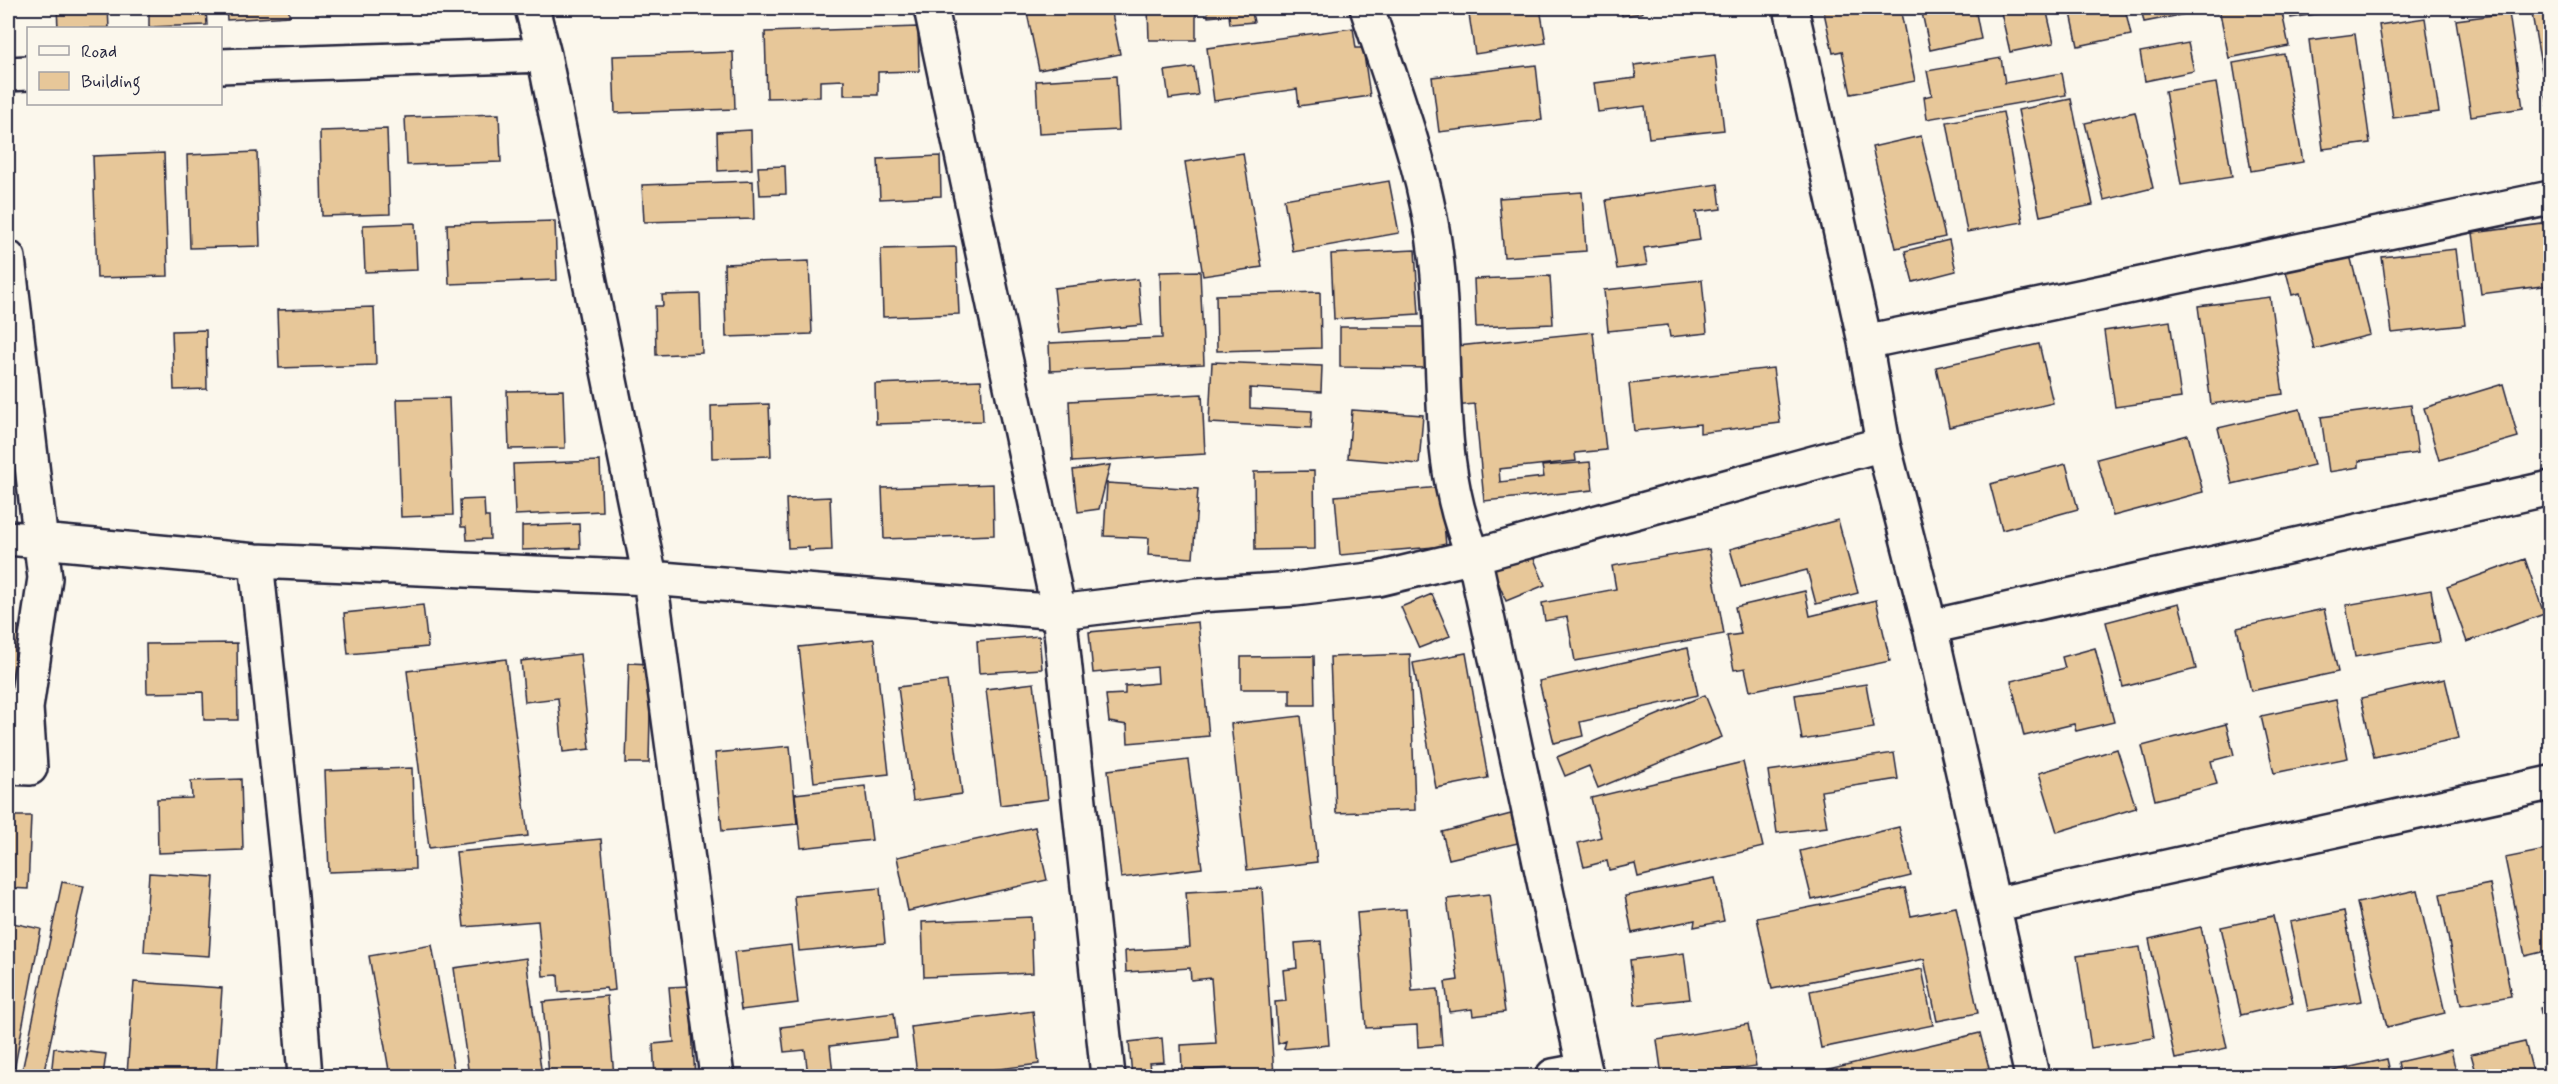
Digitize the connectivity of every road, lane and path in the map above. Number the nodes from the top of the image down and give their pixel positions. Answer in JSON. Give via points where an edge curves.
{"nodes":[{"id":1,"x":532,"y":8,"type":"edge"},
{"id":2,"x":932,"y":8,"type":"edge"},
{"id":3,"x":1367,"y":8,"type":"edge"},
{"id":4,"x":1791,"y":8,"type":"edge"},
{"id":5,"x":544,"y":55,"type":"junction"},
{"id":6,"x":222,"y":66,"type":"edge"},
{"id":7,"x":27,"y":73,"type":"edge"},
{"id":8,"x":8,"y":74,"type":"edge"},
{"id":9,"x":2550,"y":198,"type":"edge"},
{"id":10,"x":8,"y":258,"type":"edge"},
{"id":11,"x":1864,"y":342,"type":"junction"},
{"id":12,"x":1883,"y":444,"type":"junction"},
{"id":13,"x":2550,"y":488,"type":"edge"},
{"id":14,"x":8,"y":538,"type":"edge"},
{"id":15,"x":42,"y":541,"type":"junction"},
{"id":16,"x":1474,"y":556,"type":"junction"},
{"id":17,"x":256,"y":561,"type":"junction"},
{"id":18,"x":650,"y":578,"type":"junction"},
{"id":19,"x":1059,"y":612,"type":"junction"},
{"id":20,"x":1930,"y":627,"type":"junction"},
{"id":21,"x":8,"y":767,"type":"edge"},
{"id":22,"x":2550,"y":783,"type":"edge"},
{"id":23,"x":1993,"y":905,"type":"junction"},
{"id":24,"x":1586,"y":1073,"type":"edge"},
{"id":25,"x":305,"y":1077,"type":"edge"},
{"id":26,"x":717,"y":1077,"type":"edge"},
{"id":27,"x":1108,"y":1077,"type":"edge"},
{"id":28,"x":1553,"y":1077,"type":"edge"},
{"id":29,"x":2032,"y":1077,"type":"edge"}],
"edges":[{"from":1,"to":5,"type":"street"},
{"from":2,"to":19,"type":"street"},
{"from":3,"to":16,"type":"street","via":[[1422,175],[1429,209],[1438,267],[1446,440],[1462,529]]},
{"from":4,"to":11,"type":"street"},
{"from":5,"to":6,"type":"street"},
{"from":5,"to":18,"type":"street"},
{"from":7,"to":8,"type":"street"},
{"from":9,"to":11,"type":"street"},
{"from":10,"to":15,"type":"street"},
{"from":11,"to":12,"type":"street"},
{"from":12,"to":16,"type":"street"},
{"from":12,"to":20,"type":"street"},
{"from":13,"to":20,"type":"street"},
{"from":14,"to":15,"type":"street"},
{"from":15,"to":17,"type":"street"},
{"from":15,"to":21,"type":"street","via":[[45,578],[26,708],[30,768]]},
{"from":16,"to":19,"type":"street","via":[[1378,579]]},
{"from":16,"to":24,"type":"street"},
{"from":17,"to":18,"type":"street"},
{"from":17,"to":25,"type":"street","via":[[291,896]]},
{"from":18,"to":19,"type":"street"},
{"from":18,"to":26,"type":"street"},
{"from":19,"to":27,"type":"street"},
{"from":20,"to":23,"type":"street"},
{"from":22,"to":23,"type":"street"},
{"from":23,"to":29,"type":"street"},
{"from":24,"to":28,"type":"street"}]}
